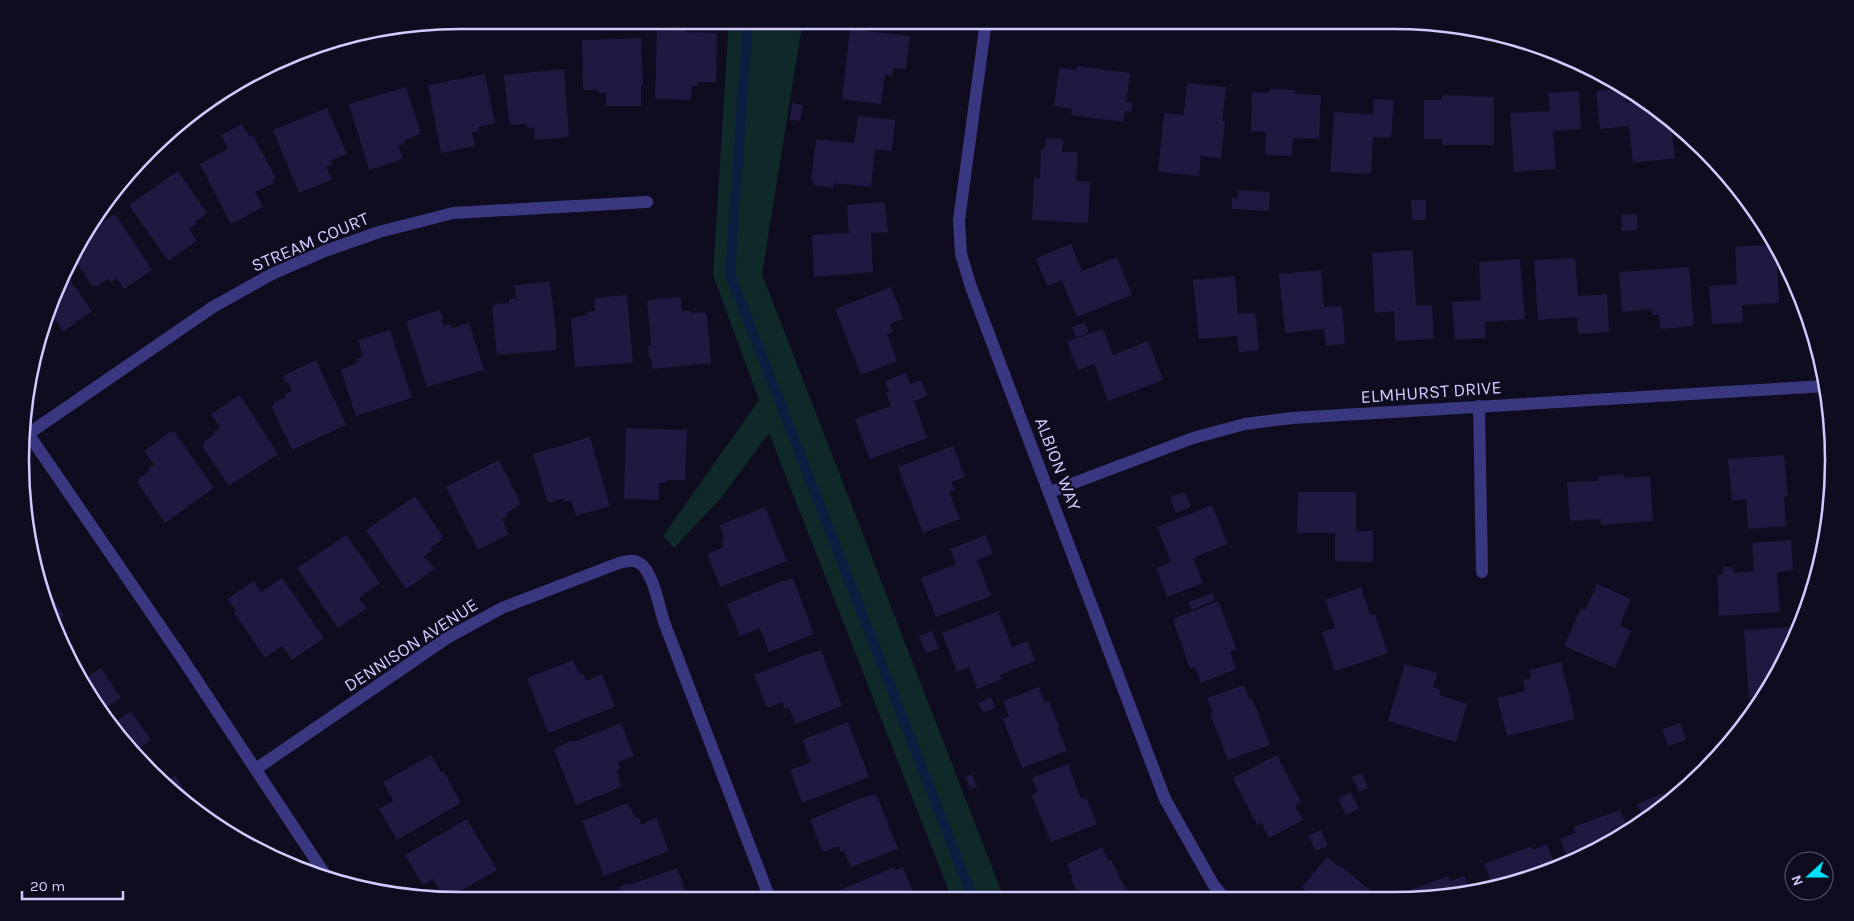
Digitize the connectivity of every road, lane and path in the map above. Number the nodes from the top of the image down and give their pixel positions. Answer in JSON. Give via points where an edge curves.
{"nodes":[{"id":1,"x":985,"y":29,"type":"edge"},
{"id":2,"x":648,"y":202,"type":"dead end"},
{"id":3,"x":1819,"y":386,"type":"edge"},
{"id":4,"x":1478,"y":406,"type":"junction"},
{"id":5,"x":30,"y":431,"type":"edge"},
{"id":6,"x":30,"y":437,"type":"edge"},
{"id":7,"x":1050,"y":492,"type":"junction"},
{"id":8,"x":1482,"y":572,"type":"dead end"},
{"id":9,"x":256,"y":769,"type":"junction"},
{"id":10,"x":321,"y":869,"type":"edge"},
{"id":11,"x":767,"y":892,"type":"edge"},
{"id":12,"x":1219,"y":892,"type":"edge"}],
"edges":[{"from":1,"to":7,"type":"street","name":"ALBION WAY","via":[[959,220],[961,254]]},
{"from":2,"to":5,"type":"street","name":"STREAM COURT","via":[[453,213],[379,232],[325,251],[272,274],[213,307]]},
{"from":3,"to":4,"type":"street","name":"ELMHURST DRIVE"},
{"from":4,"to":7,"type":"street","name":"ELMHURST DRIVE","via":[[1245,424],[1193,438]]},
{"from":4,"to":8,"type":"street"},
{"from":6,"to":9,"type":"street"},
{"from":7,"to":12,"type":"street","name":"ALBION WAY","via":[[1165,799]]},
{"from":9,"to":10,"type":"street"},
{"from":9,"to":11,"type":"street","name":"DENNISON AVENUE","via":[[447,638],[502,608],[618,563],[635,561],[644,565],[651,579],[664,622]]}]}
